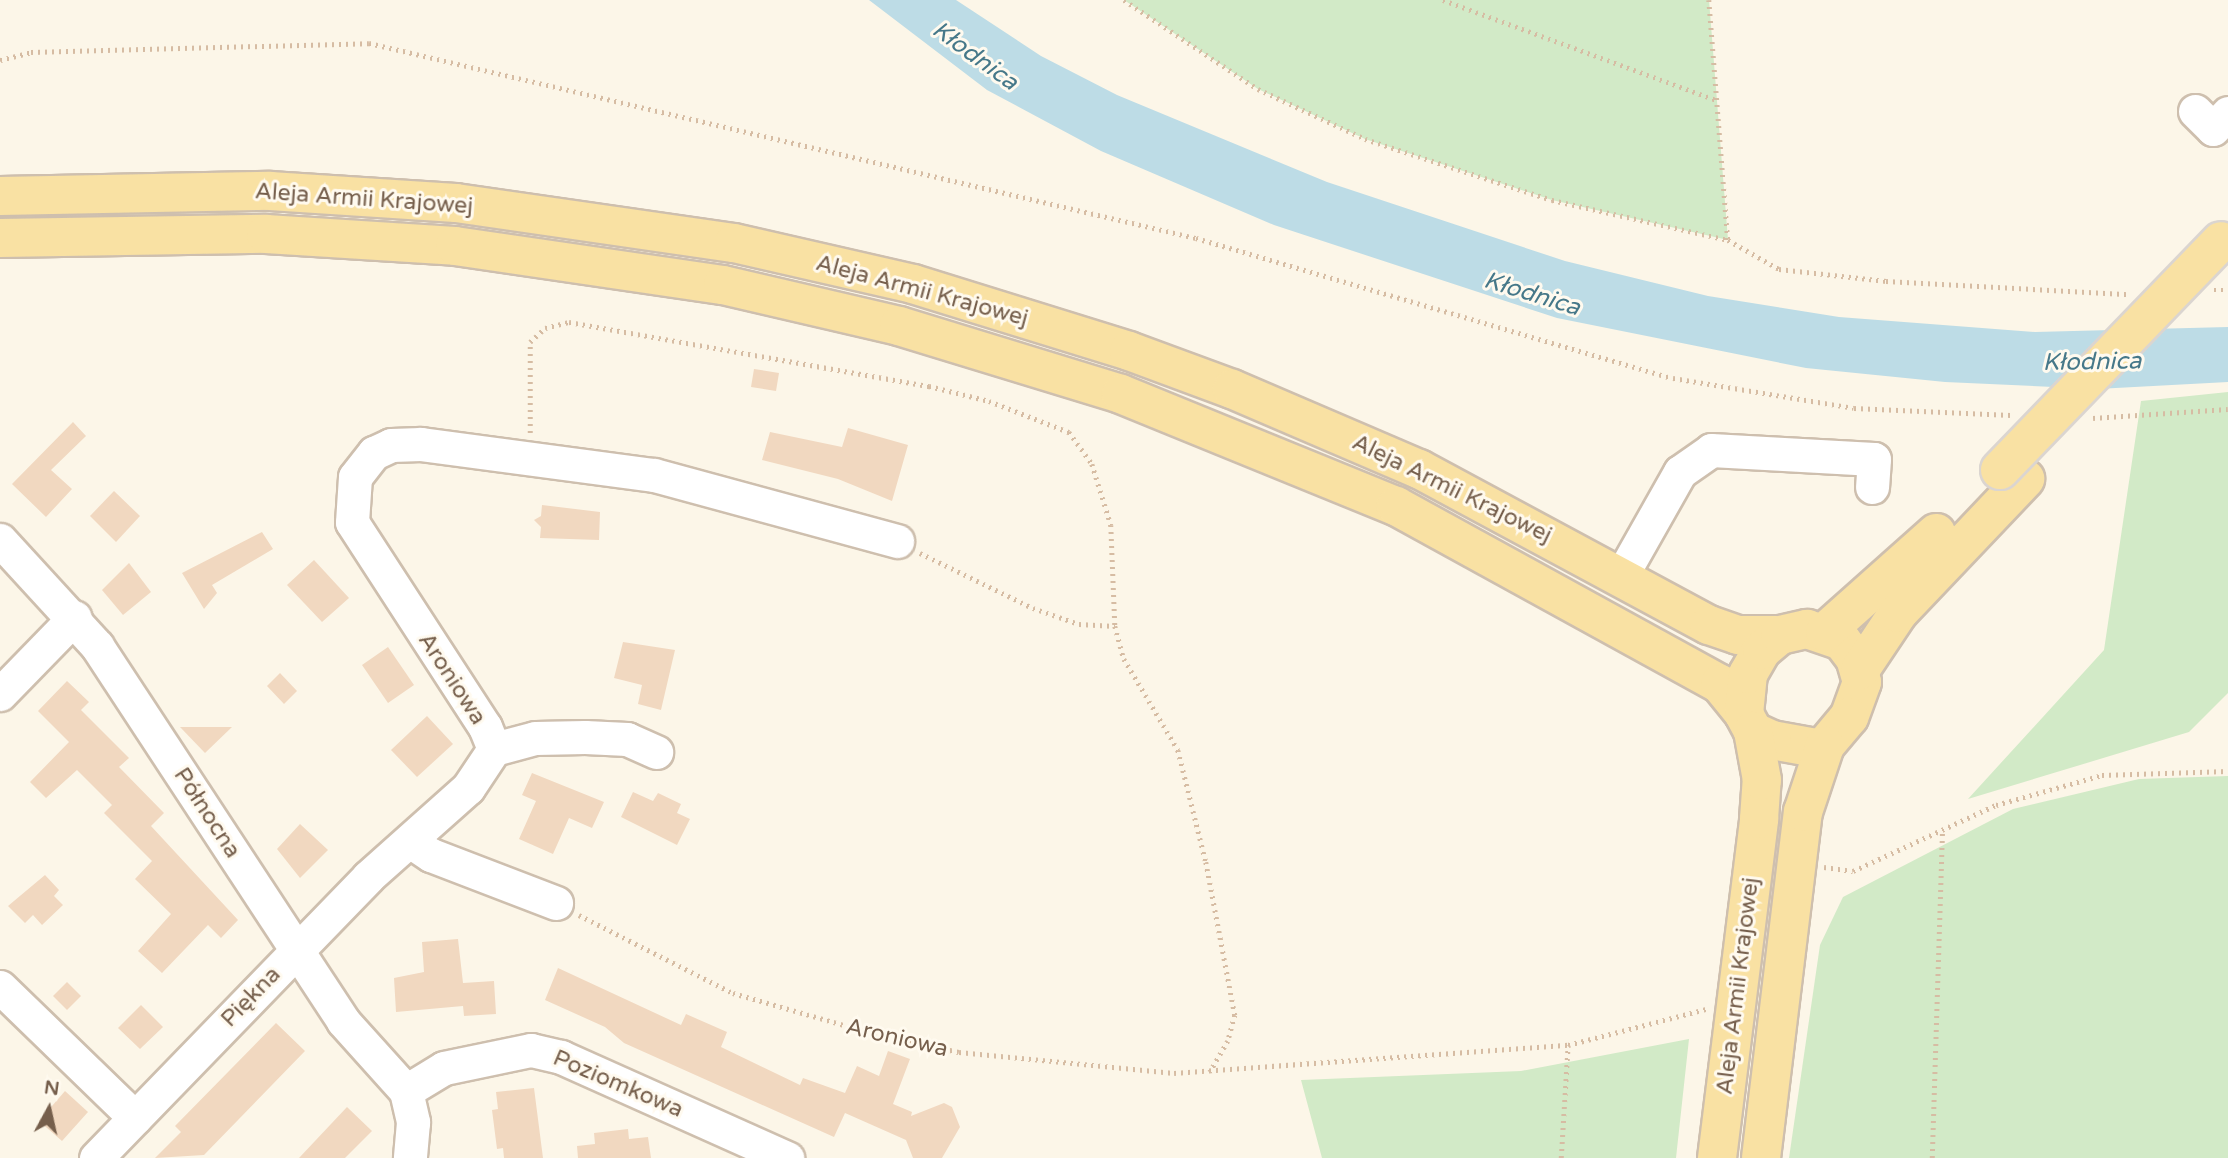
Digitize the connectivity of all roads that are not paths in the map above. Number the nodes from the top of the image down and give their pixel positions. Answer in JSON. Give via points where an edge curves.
{"nodes":[{"id":1,"x":2195,"y":111,"type":"dead end"},
{"id":2,"x":2228,"y":113,"type":"edge"},
{"id":3,"x":0,"y":196,"type":"edge"},
{"id":4,"x":0,"y":238,"type":"edge"},
{"id":5,"x":2219,"y":259,"type":"edge"},
{"id":6,"x":2012,"y":474,"type":"junction"},
{"id":7,"x":1872,"y":487,"type":"dead end"},
{"id":8,"x":0,"y":540,"type":"edge"},
{"id":9,"x":898,"y":541,"type":"road end"},
{"id":10,"x":1620,"y":578,"type":"junction"},
{"id":11,"x":75,"y":617,"type":"junction"},
{"id":12,"x":1825,"y":632,"type":"junction"},
{"id":13,"x":1780,"y":635,"type":"junction"},
{"id":14,"x":1860,"y":670,"type":"junction"},
{"id":15,"x":0,"y":694,"type":"edge"},
{"id":16,"x":1748,"y":722,"type":"junction"},
{"id":17,"x":1825,"y":746,"type":"junction"},
{"id":18,"x":494,"y":749,"type":"junction"},
{"id":19,"x":656,"y":752,"type":"dead end"},
{"id":20,"x":410,"y":841,"type":"junction"},
{"id":21,"x":556,"y":903,"type":"road end"},
{"id":22,"x":297,"y":949,"type":"junction"},
{"id":23,"x":0,"y":987,"type":"edge"},
{"id":24,"x":406,"y":1091,"type":"junction"},
{"id":25,"x":135,"y":1118,"type":"junction"},
{"id":26,"x":96,"y":1158,"type":"edge"},
{"id":27,"x":410,"y":1158,"type":"edge"},
{"id":28,"x":787,"y":1158,"type":"edge"},
{"id":29,"x":1717,"y":1158,"type":"edge"},
{"id":30,"x":1761,"y":1158,"type":"edge"}],
"edges":[{"from":1,"to":2,"type":"street","via":[[2213,129]]},
{"from":3,"to":10,"type":"main road","name":"Aleja Armii Krajowej","via":[[270,191],[456,203],[734,243],[815,261],[1017,316],[1232,389],[1419,469]]},
{"from":4,"to":16,"type":"main road","name":"Aleja Armii Krajowej","via":[[265,234],[455,246],[723,285],[899,326],[1121,394],[1396,506],[1720,684]]},
{"from":5,"to":6,"type":"main road","bridge":true},
{"from":6,"to":12,"type":"main road"},
{"from":6,"to":14,"type":"main road","via":[[1898,613]]},
{"from":7,"to":10,"type":"street","via":[[1874,459],[1711,450],[1680,472]]},
{"from":8,"to":11,"type":"street","name":"Północna"},
{"from":9,"to":18,"type":"street","name":"Aroniowa","via":[[711,488],[528,457],[391,444],[363,463],[350,501],[360,542],[485,727]]},
{"from":10,"to":13,"type":"main road","name":"Aleja Armii Krajowej","via":[[1738,635]]},
{"from":11,"to":15,"type":"street"},
{"from":11,"to":22,"type":"street","name":"Północna"},
{"from":12,"to":13,"type":"main road"},
{"from":12,"to":14,"type":"main road","via":[[1842,641]]},
{"from":13,"to":16,"type":"main road","via":[[1752,666]]},
{"from":14,"to":17,"type":"main road","via":[[1857,704]]},
{"from":16,"to":17,"type":"main road","via":[[1790,746]]},
{"from":16,"to":29,"type":"main road","name":"Aleja Armii Krajowej","via":[[1762,780]]},
{"from":17,"to":30,"type":"main road","name":"Aleja Armii Krajowej","via":[[1803,812]]},
{"from":18,"to":19,"type":"street","via":[[535,738],[585,737],[627,739]]},
{"from":18,"to":20,"type":"street","name":"Aroniowa","via":[[468,788]]},
{"from":20,"to":21,"type":"street","via":[[431,855]]},
{"from":20,"to":22,"type":"street","name":"Piękna"},
{"from":22,"to":24,"type":"street","name":"Północna","via":[[343,1021]]},
{"from":22,"to":25,"type":"street","name":"Piękna"},
{"from":23,"to":25,"type":"street"},
{"from":24,"to":27,"type":"street","via":[[413,1122]]},
{"from":24,"to":28,"type":"street","name":"Poziomkowa","via":[[444,1068],[531,1050],[561,1057]]},
{"from":25,"to":26,"type":"street","name":"Piękna"}]}
